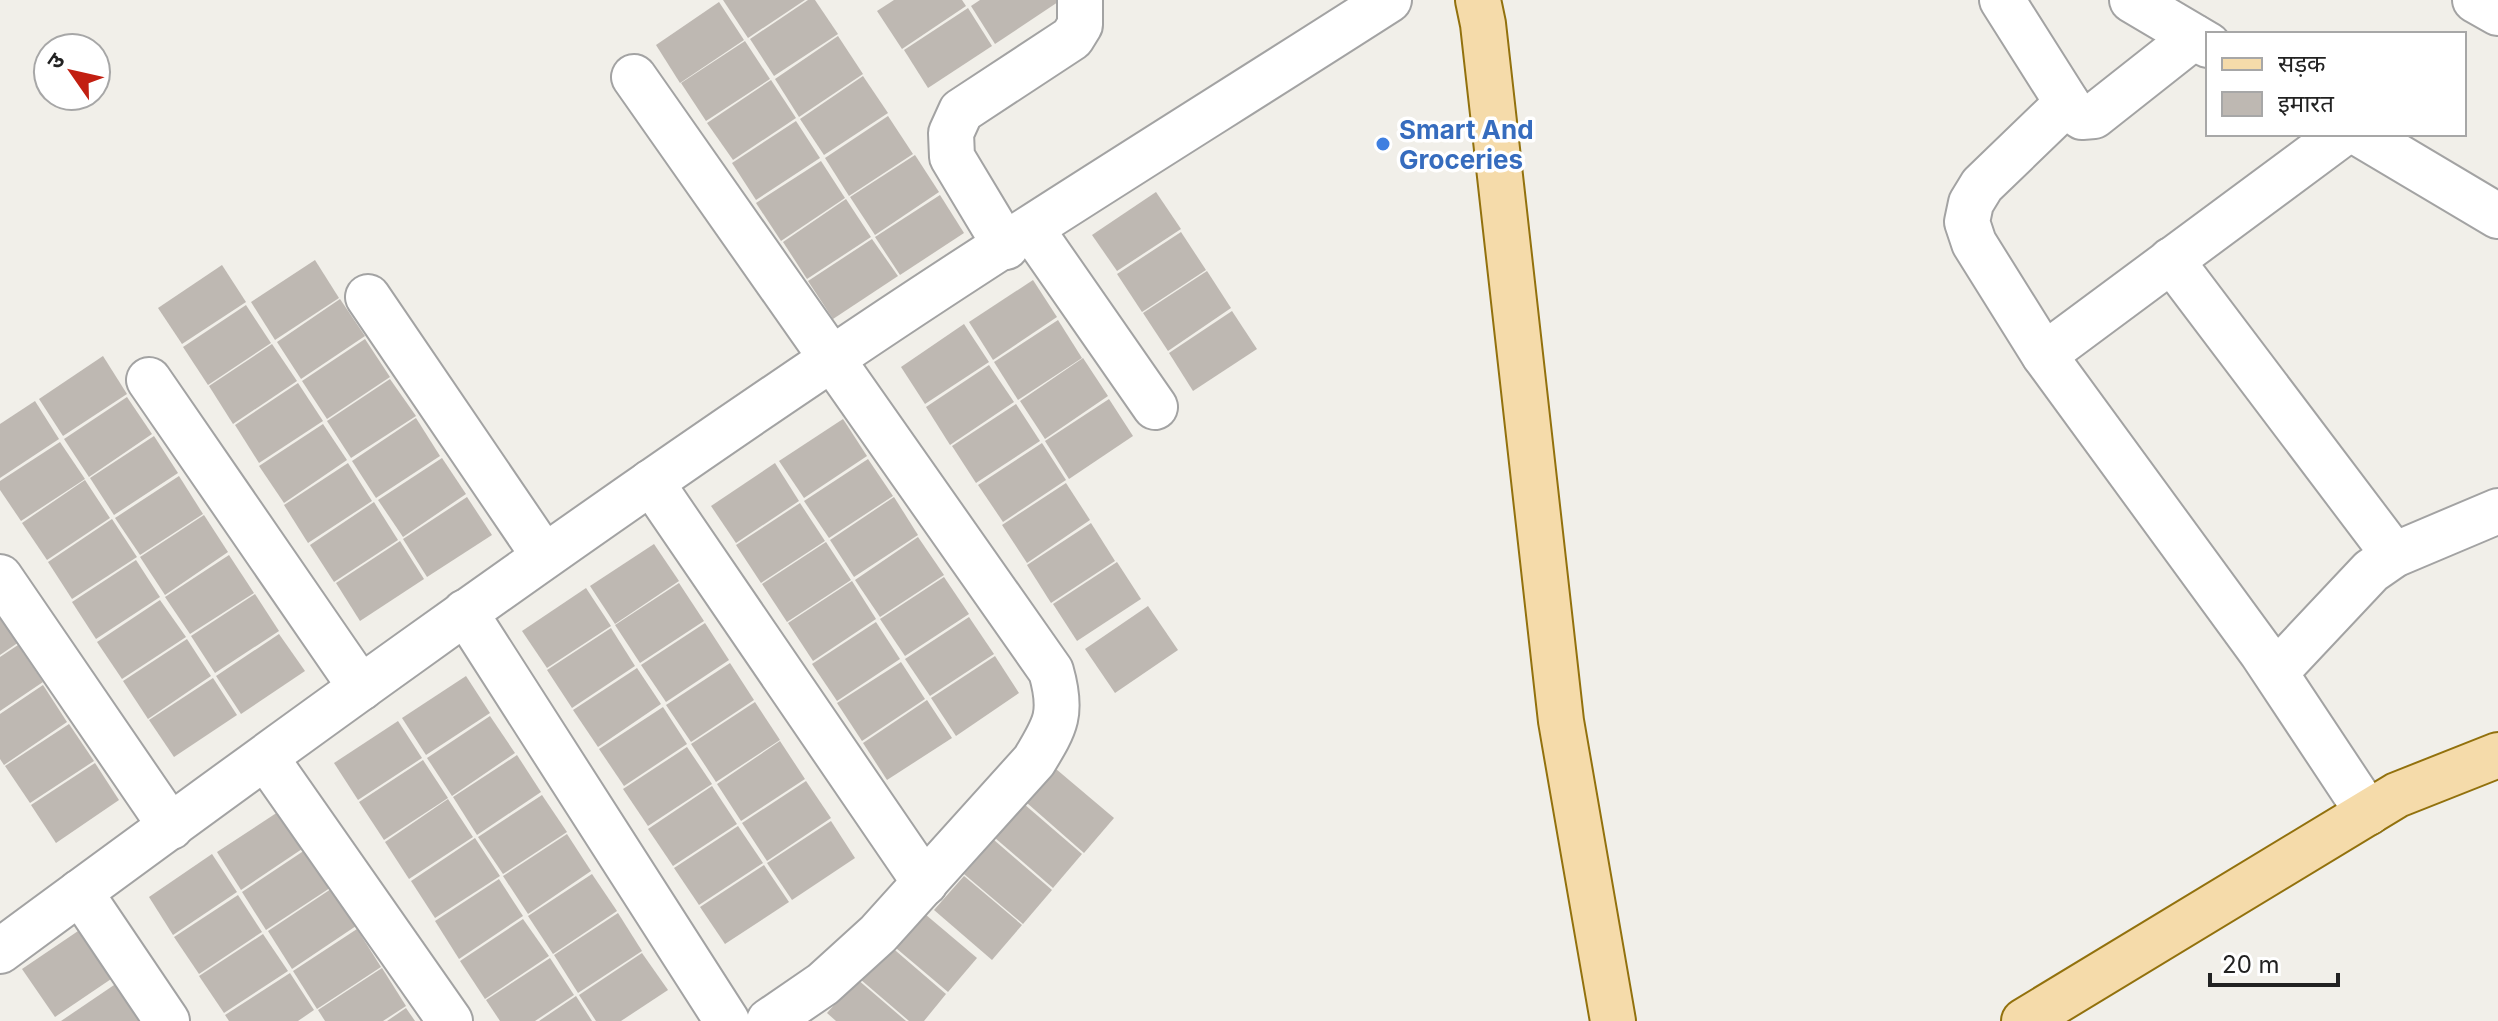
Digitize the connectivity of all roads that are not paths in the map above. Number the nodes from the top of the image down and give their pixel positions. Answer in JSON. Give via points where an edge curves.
{"nodes":[{"id":1,"x":1080,"y":0,"type":"edge"},
{"id":2,"x":1389,"y":0,"type":"edge"},
{"id":3,"x":1478,"y":0,"type":"edge"},
{"id":4,"x":2002,"y":0,"type":"edge"},
{"id":5,"x":2132,"y":0,"type":"edge"},
{"id":6,"x":2475,"y":0,"type":"edge"},
{"id":7,"x":2498,"y":13,"type":"edge"},
{"id":8,"x":2201,"y":41,"type":"edge"},
{"id":9,"x":634,"y":77,"type":"dead end"},
{"id":10,"x":2067,"y":103,"type":"junction"},
{"id":11,"x":2339,"y":136,"type":"edge"},
{"id":12,"x":2363,"y":136,"type":"edge"},
{"id":13,"x":2498,"y":216,"type":"edge"},
{"id":14,"x":1019,"y":238,"type":"junction"},
{"id":15,"x":2171,"y":260,"type":"junction"},
{"id":16,"x":368,"y":297,"type":"dead end"},
{"id":17,"x":2044,"y":355,"type":"junction"},
{"id":18,"x":832,"y":358,"type":"junction"},
{"id":19,"x":149,"y":380,"type":"dead end"},
{"id":20,"x":1155,"y":407,"type":"dead end"},
{"id":21,"x":651,"y":482,"type":"junction"},
{"id":22,"x":2498,"y":511,"type":"edge"},
{"id":23,"x":2394,"y":555,"type":"junction"},
{"id":24,"x":544,"y":556,"type":"junction"},
{"id":25,"x":0,"y":577,"type":"edge"},
{"id":26,"x":465,"y":612,"type":"junction"},
{"id":27,"x":2276,"y":672,"type":"junction"},
{"id":28,"x":361,"y":688,"type":"junction"},
{"id":29,"x":2498,"y":755,"type":"edge"},
{"id":30,"x":266,"y":758,"type":"junction"},
{"id":31,"x":2368,"y":813,"type":"junction"},
{"id":32,"x":171,"y":827,"type":"junction"},
{"id":33,"x":925,"y":883,"type":"junction"},
{"id":34,"x":80,"y":892,"type":"junction"},
{"id":35,"x":0,"y":951,"type":"edge"},
{"id":36,"x":167,"y":1021,"type":"edge"},
{"id":37,"x":450,"y":1021,"type":"edge"},
{"id":38,"x":727,"y":1021,"type":"edge"},
{"id":39,"x":769,"y":1021,"type":"edge"},
{"id":40,"x":1613,"y":1021,"type":"edge"},
{"id":41,"x":2024,"y":1021,"type":"edge"}],
"edges":[{"from":1,"to":14,"type":"street","via":[[1080,25],[1072,38],[961,111],[951,133],[952,157]]},
{"from":2,"to":14,"type":"street"},
{"from":3,"to":40,"type":"main road","via":[[1561,721]]},
{"from":4,"to":10,"type":"street"},
{"from":5,"to":8,"type":"street"},
{"from":6,"to":7,"type":"street"},
{"from":8,"to":10,"type":"street","via":[[2094,116],[2082,117]]},
{"from":9,"to":18,"type":"street"},
{"from":10,"to":17,"type":"street","via":[[1982,185],[1967,222],[1974,243]]},
{"from":11,"to":15,"type":"street"},
{"from":12,"to":13,"type":"street"},
{"from":14,"to":18,"type":"street"},
{"from":14,"to":20,"type":"street"},
{"from":15,"to":17,"type":"street"},
{"from":15,"to":23,"type":"street"},
{"from":16,"to":24,"type":"street"},
{"from":17,"to":27,"type":"street"},
{"from":18,"to":21,"type":"street"},
{"from":18,"to":33,"type":"street","via":[[1051,671],[1060,702],[1054,728],[1034,761]]},
{"from":19,"to":28,"type":"street"},
{"from":21,"to":24,"type":"street"},
{"from":21,"to":33,"type":"street"},
{"from":22,"to":23,"type":"street"},
{"from":23,"to":27,"type":"street","via":[[2371,571]]},
{"from":24,"to":26,"type":"street"},
{"from":25,"to":32,"type":"street"},
{"from":26,"to":28,"type":"street"},
{"from":26,"to":38,"type":"street"},
{"from":27,"to":31,"type":"street"},
{"from":28,"to":30,"type":"street"},
{"from":29,"to":31,"type":"main road","via":[[2397,795]]},
{"from":30,"to":32,"type":"street"},
{"from":30,"to":37,"type":"street"},
{"from":31,"to":41,"type":"main road"},
{"from":32,"to":34,"type":"street"},
{"from":33,"to":39,"type":"street","via":[[823,984]]},
{"from":34,"to":35,"type":"street"},
{"from":34,"to":36,"type":"street"}]}
